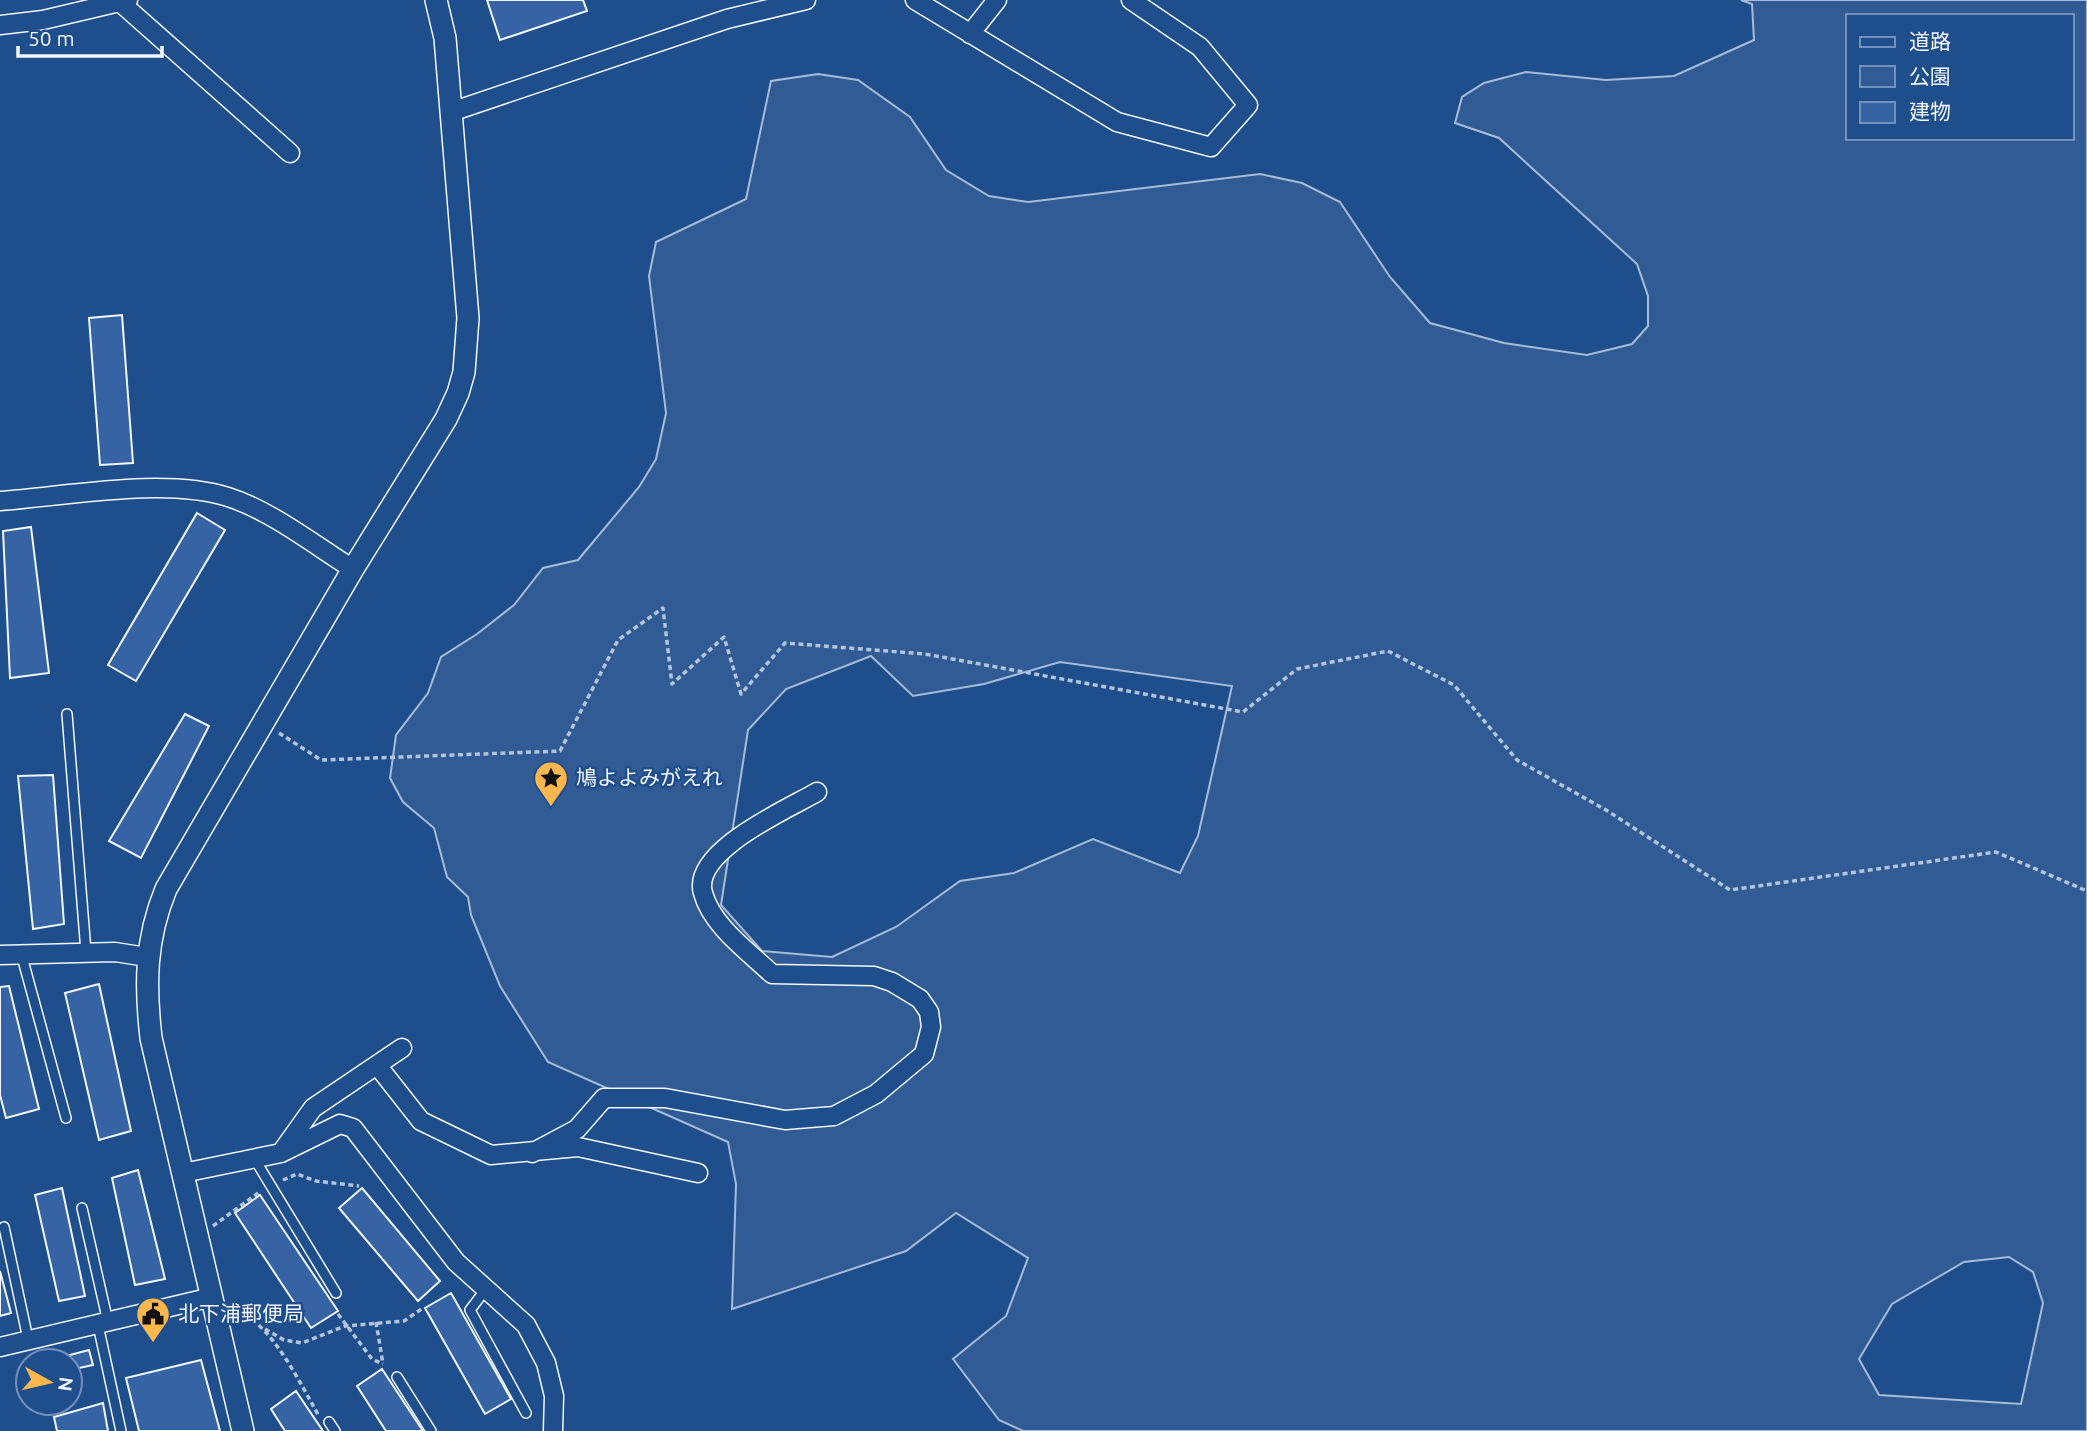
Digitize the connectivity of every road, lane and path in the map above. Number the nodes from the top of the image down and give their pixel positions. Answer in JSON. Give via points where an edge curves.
{"nodes":[{"id":1,"x":436,"y":0,"type":"edge"},
{"id":2,"x":739,"y":0,"type":"edge"},
{"id":3,"x":806,"y":0,"type":"edge"},
{"id":4,"x":915,"y":0,"type":"edge"},
{"id":5,"x":997,"y":0,"type":"edge"},
{"id":6,"x":1131,"y":0,"type":"edge"},
{"id":7,"x":124,"y":2,"type":"edge"},
{"id":8,"x":727,"y":19,"type":"junction"},
{"id":9,"x":0,"y":25,"type":"edge"},
{"id":10,"x":970,"y":34,"type":"junction"},
{"id":11,"x":451,"y":112,"type":"junction"},
{"id":12,"x":290,"y":153,"type":"dead end"},
{"id":13,"x":0,"y":501,"type":"edge"},
{"id":14,"x":353,"y":569,"type":"junction"},
{"id":15,"x":67,"y":714,"type":"dead end"},
{"id":16,"x":265,"y":724,"type":"junction"},
{"id":17,"x":817,"y":792,"type":"dead end"},
{"id":18,"x":2087,"y":891,"type":"edge"},
{"id":19,"x":86,"y":952,"type":"junction"},
{"id":20,"x":21,"y":953,"type":"junction"},
{"id":21,"x":0,"y":955,"type":"edge"},
{"id":22,"x":147,"y":957,"type":"junction"},
{"id":23,"x":402,"y":1048,"type":"dead end"},
{"id":24,"x":377,"y":1065,"type":"junction"},
{"id":25,"x":66,"y":1118,"type":"dead end"},
{"id":26,"x":281,"y":1153,"type":"junction"},
{"id":27,"x":532,"y":1153,"type":"junction"},
{"id":28,"x":254,"y":1158,"type":"junction"},
{"id":29,"x":183,"y":1173,"type":"junction"},
{"id":30,"x":698,"y":1173,"type":"dead end"},
{"id":31,"x":82,"y":1208,"type":"dead end"},
{"id":32,"x":4,"y":1227,"type":"dead end"},
{"id":33,"x":486,"y":1289,"type":"junction"},
{"id":34,"x":336,"y":1293,"type":"dead end"},
{"id":35,"x":215,"y":1307,"type":"junction"},
{"id":36,"x":423,"y":1308,"type":"dead end"},
{"id":37,"x":338,"y":1314,"type":"dead end"},
{"id":38,"x":376,"y":1322,"type":"junction"},
{"id":39,"x":103,"y":1323,"type":"junction"},
{"id":40,"x":345,"y":1326,"type":"junction"},
{"id":41,"x":265,"y":1329,"type":"junction"},
{"id":42,"x":28,"y":1339,"type":"junction"},
{"id":43,"x":0,"y":1347,"type":"edge"},
{"id":44,"x":397,"y":1377,"type":"dead end"},
{"id":45,"x":526,"y":1413,"type":"dead end"},
{"id":46,"x":325,"y":1420,"type":"joint"},
{"id":47,"x":121,"y":1431,"type":"edge"},
{"id":48,"x":243,"y":1431,"type":"edge"},
{"id":49,"x":335,"y":1431,"type":"edge"},
{"id":50,"x":431,"y":1431,"type":"edge"},
{"id":51,"x":553,"y":1431,"type":"edge"}],
"edges":[{"from":1,"to":11,"type":"street","via":[[445,38]]},
{"from":2,"to":8,"type":"street"},
{"from":3,"to":8,"type":"street"},
{"from":4,"to":10,"type":"street"},
{"from":5,"to":10,"type":"street"},
{"from":6,"to":10,"type":"street","via":[[1200,47],[1248,105],[1211,147],[1117,122]]},
{"from":7,"to":9,"type":"street"},
{"from":7,"to":12,"type":"street"},
{"from":8,"to":11,"type":"street"},
{"from":11,"to":14,"type":"street","via":[[468,318],[464,372],[446,419]]},
{"from":13,"to":14,"type":"street","via":[[154,489],[210,493],[254,509]]},
{"from":14,"to":16,"type":"street"},
{"from":15,"to":19,"type":"lane"},
{"from":16,"to":18,"type":"path","via":[[321,760],[560,751],[618,640],[663,608],[672,684],[724,637],[741,694],[785,643],[925,654],[1243,712],[1297,669],[1388,651],[1454,685],[1517,760],[1606,810],[1730,890],[1996,852]]},
{"from":16,"to":22,"type":"street","via":[[166,889]]},
{"from":17,"to":27,"type":"street","via":[[723,847],[703,875],[702,892],[719,922],[772,974],[874,976],[920,999],[929,1012],[931,1027],[925,1054],[876,1094],[834,1116],[785,1120],[665,1098],[604,1098],[577,1129]]},
{"from":19,"to":20,"type":"street"},
{"from":19,"to":22,"type":"street"},
{"from":20,"to":21,"type":"street"},
{"from":20,"to":25,"type":"lane"},
{"from":22,"to":29,"type":"street","via":[[151,1038]]},
{"from":23,"to":24,"type":"street"},
{"from":24,"to":26,"type":"street","via":[[313,1108]]},
{"from":24,"to":27,"type":"street","via":[[430,1127],[491,1155]]},
{"from":26,"to":28,"type":"street"},
{"from":26,"to":33,"type":"street","via":[[340,1124],[353,1128],[456,1262]]},
{"from":27,"to":30,"type":"street","via":[[578,1147]]},
{"from":28,"to":29,"type":"street"},
{"from":28,"to":34,"type":"lane"},
{"from":29,"to":35,"type":"street"},
{"from":31,"to":39,"type":"lane"},
{"from":32,"to":42,"type":"lane"},
{"from":33,"to":45,"type":"lane","via":[[470,1310]]},
{"from":33,"to":51,"type":"street","via":[[526,1325],[546,1363],[554,1396]]},
{"from":35,"to":39,"type":"street"},
{"from":35,"to":41,"type":"path","via":[[244,1314]]},
{"from":35,"to":48,"type":"street"},
{"from":36,"to":38,"type":"path","via":[[404,1321]]},
{"from":37,"to":40,"type":"path"},
{"from":38,"to":40,"type":"path"},
{"from":38,"to":40,"type":"path","via":[[383,1364],[372,1359]]},
{"from":39,"to":42,"type":"street"},
{"from":39,"to":47,"type":"lane"},
{"from":40,"to":41,"type":"path","via":[[302,1343],[284,1340]]},
{"from":41,"to":46,"type":"path"},
{"from":42,"to":43,"type":"street"},
{"from":44,"to":50,"type":"lane"},
{"from":46,"to":49,"type":"lane"}]}
